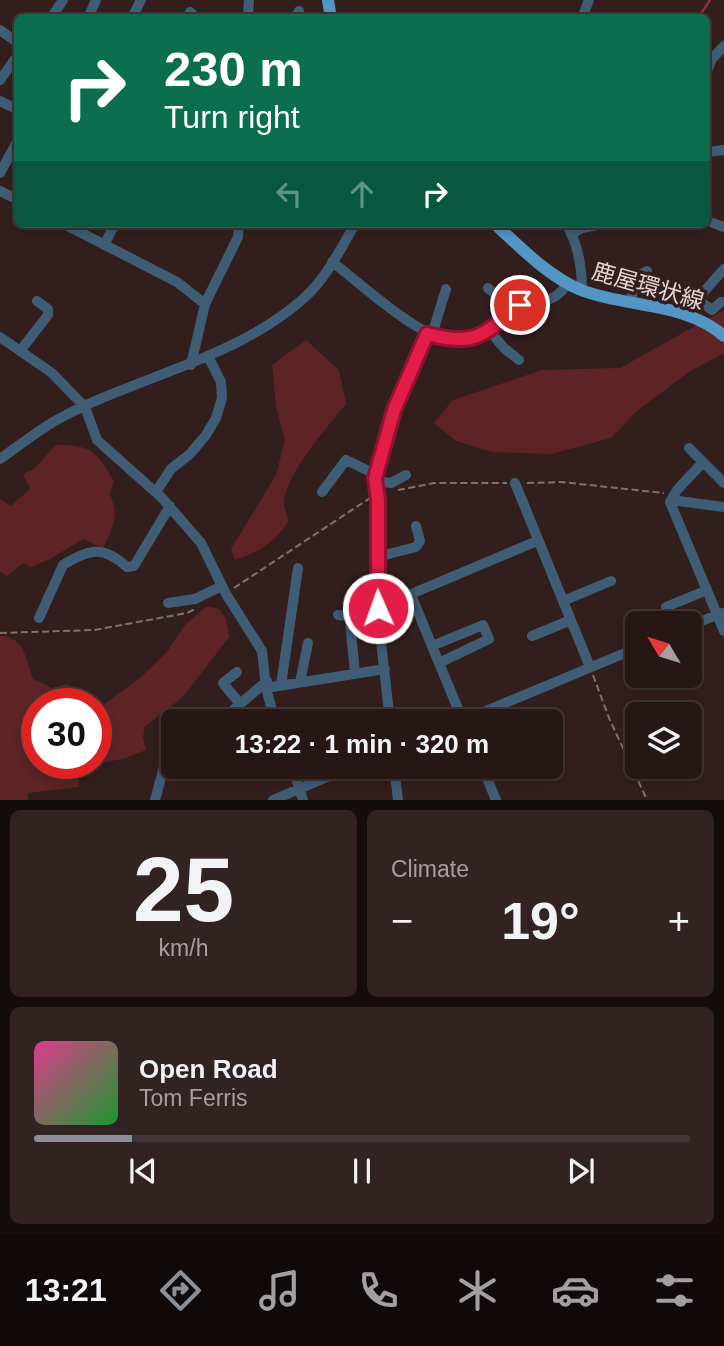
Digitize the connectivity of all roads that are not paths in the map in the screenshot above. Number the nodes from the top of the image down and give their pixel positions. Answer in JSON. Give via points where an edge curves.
{"nodes":[{"id":1,"x":724,"y":46,"type":"edge"},
{"id":2,"x":14,"y":61,"type":"edge"},
{"id":3,"x":710,"y":64,"type":"edge"},
{"id":4,"x":0,"y":80,"type":"edge"},
{"id":5,"x":14,"y":147,"type":"edge"},
{"id":6,"x":0,"y":173,"type":"edge"},
{"id":7,"x":72,"y":228,"type":"edge"},
{"id":8,"x":113,"y":228,"type":"edge"},
{"id":9,"x":239,"y":228,"type":"edge"},
{"id":10,"x":353,"y":228,"type":"edge"},
{"id":11,"x":500,"y":228,"type":"edge"},
{"id":12,"x":576,"y":228,"type":"edge"},
{"id":13,"x":104,"y":245,"type":"junction"},
{"id":14,"x":332,"y":262,"type":"junction"},
{"id":15,"x":724,"y":269,"type":"edge"},
{"id":16,"x":647,"y":271,"type":"dead end"},
{"id":17,"x":568,"y":283,"type":"junction"},
{"id":18,"x":488,"y":288,"type":"dead end"},
{"id":19,"x":446,"y":289,"type":"dead end"},
{"id":20,"x":582,"y":290,"type":"junction"},
{"id":21,"x":697,"y":299,"type":"junction"},
{"id":22,"x":37,"y":301,"type":"dead end"},
{"id":23,"x":721,"y":302,"type":"dead end"},
{"id":24,"x":205,"y":303,"type":"junction"},
{"id":25,"x":630,"y":303,"type":"junction"},
{"id":26,"x":513,"y":310,"type":"junction"},
{"id":27,"x":684,"y":314,"type":"junction"},
{"id":28,"x":489,"y":330,"type":"junction"},
{"id":29,"x":430,"y":335,"type":"junction"},
{"id":30,"x":0,"y":337,"type":"edge"},
{"id":31,"x":724,"y":337,"type":"edge"},
{"id":32,"x":20,"y":351,"type":"junction"},
{"id":33,"x":208,"y":356,"type":"junction"},
{"id":34,"x":519,"y":360,"type":"dead end"},
{"id":35,"x":191,"y":365,"type":"junction"},
{"id":36,"x":85,"y":407,"type":"junction"},
{"id":37,"x":689,"y":448,"type":"dead end"},
{"id":38,"x":0,"y":459,"type":"edge"},
{"id":39,"x":704,"y":462,"type":"junction"},
{"id":40,"x":406,"y":475,"type":"dead end"},
{"id":41,"x":375,"y":478,"type":"junction"},
{"id":42,"x":515,"y":483,"type":"road end"},
{"id":43,"x":724,"y":483,"type":"edge"},
{"id":44,"x":156,"y":492,"type":"junction"},
{"id":45,"x":322,"y":492,"type":"dead end"},
{"id":46,"x":673,"y":497,"type":"junction"},
{"id":47,"x":170,"y":506,"type":"junction"},
{"id":48,"x":724,"y":506,"type":"edge"},
{"id":49,"x":416,"y":526,"type":"dead end"},
{"id":50,"x":537,"y":541,"type":"junction"},
{"id":51,"x":377,"y":557,"type":"junction"},
{"id":52,"x":298,"y":568,"type":"dead end"},
{"id":53,"x":611,"y":581,"type":"dead end"},
{"id":54,"x":224,"y":590,"type":"junction"},
{"id":55,"x":707,"y":590,"type":"junction"},
{"id":56,"x":411,"y":594,"type":"junction"},
{"id":57,"x":563,"y":601,"type":"junction"},
{"id":58,"x":167,"y":603,"type":"dead end"},
{"id":59,"x":666,"y":607,"type":"dead end"},
{"id":60,"x":378,"y":608,"type":"junction"},
{"id":61,"x":721,"y":613,"type":"edge"},
{"id":62,"x":338,"y":615,"type":"dead end"},
{"id":63,"x":39,"y":618,"type":"dead end"},
{"id":64,"x":379,"y":620,"type":"junction"},
{"id":65,"x":571,"y":620,"type":"junction"},
{"id":66,"x":702,"y":621,"type":"edge"},
{"id":67,"x":349,"y":622,"type":"dead end"},
{"id":68,"x":724,"y":631,"type":"edge"},
{"id":69,"x":532,"y":636,"type":"dead end"},
{"id":70,"x":308,"y":643,"type":"dead end"},
{"id":71,"x":432,"y":646,"type":"junction"},
{"id":72,"x":625,"y":653,"type":"edge"},
{"id":73,"x":439,"y":663,"type":"junction"},
{"id":74,"x":590,"y":667,"type":"junction"},
{"id":75,"x":385,"y":669,"type":"junction"},
{"id":76,"x":237,"y":672,"type":"dead end"},
{"id":77,"x":355,"y":673,"type":"junction"},
{"id":78,"x":300,"y":682,"type":"junction"},
{"id":79,"x":267,"y":684,"type":"junction"},
{"id":80,"x":281,"y":685,"type":"junction"},
{"id":81,"x":240,"y":704,"type":"junction"},
{"id":82,"x":234,"y":709,"type":"edge"},
{"id":83,"x":272,"y":709,"type":"edge"},
{"id":84,"x":389,"y":709,"type":"edge"},
{"id":85,"x":457,"y":709,"type":"edge"},
{"id":86,"x":490,"y":709,"type":"edge"},
{"id":87,"x":161,"y":778,"type":"edge"},
{"id":88,"x":329,"y":779,"type":"edge"},
{"id":89,"x":396,"y":779,"type":"edge"},
{"id":90,"x":487,"y":779,"type":"edge"},
{"id":91,"x":301,"y":794,"type":"edge"},
{"id":92,"x":155,"y":800,"type":"edge"},
{"id":93,"x":273,"y":800,"type":"edge"},
{"id":94,"x":398,"y":800,"type":"edge"},
{"id":95,"x":496,"y":800,"type":"edge"}],
"edges":[{"from":1,"to":3,"type":"street"},
{"from":2,"to":4,"type":"street"},
{"from":5,"to":6,"type":"street"},
{"from":7,"to":13,"type":"street"},
{"from":8,"to":13,"type":"street"},
{"from":9,"to":24,"type":"street","via":[[239,237]]},
{"from":10,"to":14,"type":"street"},
{"from":11,"to":17,"type":"main road","name":"鹿屋環状線"},
{"from":12,"to":20,"type":"street"},
{"from":13,"to":24,"type":"street","via":[[177,282]]},
{"from":14,"to":29,"type":"street"},
{"from":14,"to":33,"type":"street","via":[[303,299]]},
{"from":15,"to":21,"type":"street"},
{"from":16,"to":25,"type":"street","via":[[636,277]]},
{"from":17,"to":20,"type":"main road","name":"鹿屋環状線"},
{"from":17,"to":26,"type":"street","via":[[555,298]]},
{"from":18,"to":26,"type":"street"},
{"from":19,"to":29,"type":"street"},
{"from":20,"to":25,"type":"main road","name":"鹿屋環状線"},
{"from":21,"to":23,"type":"street","via":[[712,310]]},
{"from":21,"to":27,"type":"street"},
{"from":22,"to":32,"type":"street","via":[[48,309],[48,315]]},
{"from":24,"to":35,"type":"street"},
{"from":25,"to":27,"type":"main road","name":"鹿屋環状線"},
{"from":26,"to":28,"type":"street"},
{"from":27,"to":31,"type":"main road","name":"鹿屋環状線"},
{"from":28,"to":29,"type":"street","via":[[470,340]]},
{"from":28,"to":34,"type":"street"},
{"from":29,"to":41,"type":"street","via":[[394,410]]},
{"from":30,"to":32,"type":"street"},
{"from":32,"to":36,"type":"street","via":[[52,373]]},
{"from":33,"to":35,"type":"street"},
{"from":33,"to":44,"type":"street","via":[[221,382],[216,418]]},
{"from":35,"to":36,"type":"street"},
{"from":36,"to":38,"type":"street","via":[[52,423]]},
{"from":36,"to":44,"type":"street","via":[[97,440]]},
{"from":37,"to":39,"type":"street"},
{"from":39,"to":43,"type":"street"},
{"from":39,"to":46,"type":"street"},
{"from":40,"to":41,"type":"street","via":[[391,483]]},
{"from":41,"to":45,"type":"street","via":[[346,460]]},
{"from":41,"to":51,"type":"street"},
{"from":42,"to":50,"type":"street"},
{"from":44,"to":47,"type":"street"},
{"from":46,"to":48,"type":"street"},
{"from":46,"to":55,"type":"street","via":[[670,502]]},
{"from":47,"to":54,"type":"street","via":[[201,543]]},
{"from":47,"to":63,"type":"street","via":[[134,566],[127,567],[105,551],[92,551],[62,565]]},
{"from":49,"to":51,"type":"street","via":[[420,541],[416,547]]},
{"from":50,"to":56,"type":"street"},
{"from":50,"to":57,"type":"street"},
{"from":51,"to":60,"type":"street"},
{"from":52,"to":80,"type":"street"},
{"from":53,"to":57,"type":"street"},
{"from":54,"to":58,"type":"street"},
{"from":54,"to":79,"type":"street","via":[[262,652]]},
{"from":55,"to":59,"type":"street"},
{"from":55,"to":61,"type":"street"},
{"from":56,"to":60,"type":"street"},
{"from":56,"to":71,"type":"street"},
{"from":57,"to":65,"type":"street"},
{"from":60,"to":64,"type":"street"},
{"from":61,"to":66,"type":"street"},
{"from":61,"to":68,"type":"street"},
{"from":62,"to":64,"type":"street"},
{"from":64,"to":75,"type":"street"},
{"from":65,"to":69,"type":"street"},
{"from":65,"to":74,"type":"street"},
{"from":67,"to":77,"type":"street"},
{"from":70,"to":78,"type":"street"},
{"from":71,"to":73,"type":"street"},
{"from":71,"to":73,"type":"street","via":[[483,625],[489,639]]},
{"from":72,"to":74,"type":"street"},
{"from":73,"to":85,"type":"street"},
{"from":74,"to":86,"type":"street"},
{"from":75,"to":77,"type":"street"},
{"from":75,"to":84,"type":"street"},
{"from":76,"to":81,"type":"street","via":[[223,683]]},
{"from":77,"to":78,"type":"street"},
{"from":78,"to":80,"type":"street"},
{"from":79,"to":80,"type":"street"},
{"from":79,"to":81,"type":"street"},
{"from":79,"to":83,"type":"street"},
{"from":81,"to":82,"type":"street"},
{"from":87,"to":92,"type":"street"},
{"from":88,"to":91,"type":"street"},
{"from":89,"to":94,"type":"street"},
{"from":90,"to":95,"type":"street"},
{"from":91,"to":93,"type":"street"}]}
